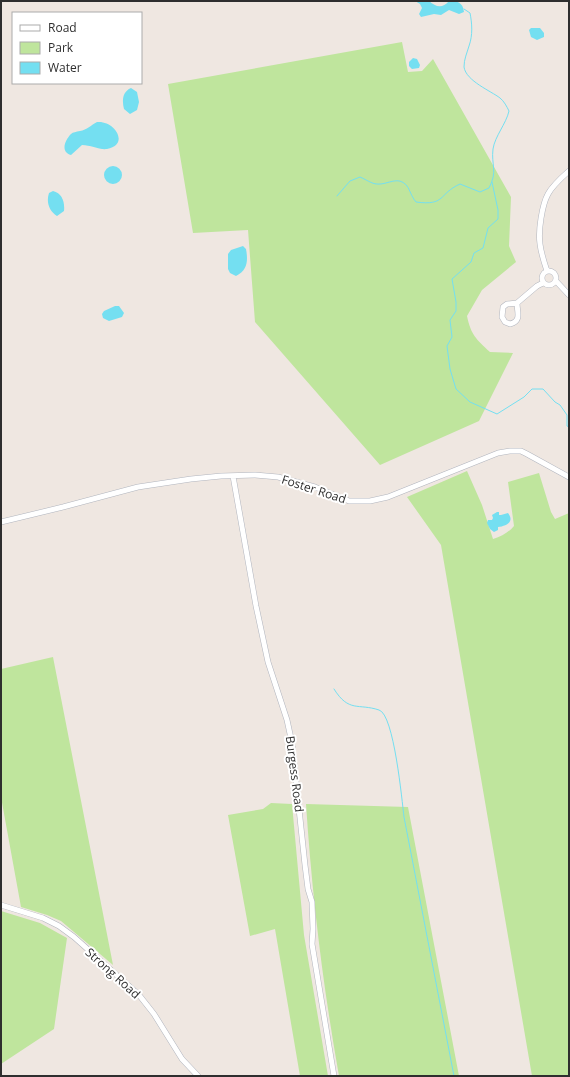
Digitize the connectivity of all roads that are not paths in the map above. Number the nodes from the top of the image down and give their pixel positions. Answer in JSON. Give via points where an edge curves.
{"nodes":[{"id":1,"x":569,"y":171,"type":"edge"},
{"id":2,"x":548,"y":271,"type":"junction"},
{"id":3,"x":556,"y":281,"type":"junction"},
{"id":4,"x":543,"y":283,"type":"junction"},
{"id":5,"x":569,"y":295,"type":"edge"},
{"id":6,"x":517,"y":303,"type":"junction"},
{"id":7,"x":233,"y":476,"type":"junction"},
{"id":8,"x":569,"y":477,"type":"edge"},
{"id":9,"x":1,"y":522,"type":"edge"},
{"id":10,"x":1,"y":905,"type":"edge"},
{"id":11,"x":198,"y":1076,"type":"edge"},
{"id":12,"x":334,"y":1076,"type":"edge"}],
"edges":[{"from":1,"to":2,"type":"street","via":[[548,195],[542,219],[540,242]]},
{"from":2,"to":3,"type":"street","via":[[555,274]]},
{"from":2,"to":4,"type":"street","via":[[542,274]]},
{"from":3,"to":4,"type":"street","via":[[548,286]]},
{"from":3,"to":5,"type":"street"},
{"from":4,"to":6,"type":"street"},
{"from":6,"to":6,"type":"street","via":[[517,320],[510,324],[505,322],[502,317],[503,307]]},
{"from":7,"to":8,"type":"street","name":"Foster Road","via":[[278,477],[315,487],[349,501],[365,502],[510,451],[527,454]]},
{"from":7,"to":9,"type":"street","name":"Foster Road","via":[[138,487]]},
{"from":7,"to":12,"type":"street","name":"Burgess Road","via":[[268,662],[292,743],[308,889],[312,902],[312,944]]},
{"from":10,"to":11,"type":"street","name":"Strong Road","via":[[43,918],[74,937],[139,995],[182,1059]]}]}
